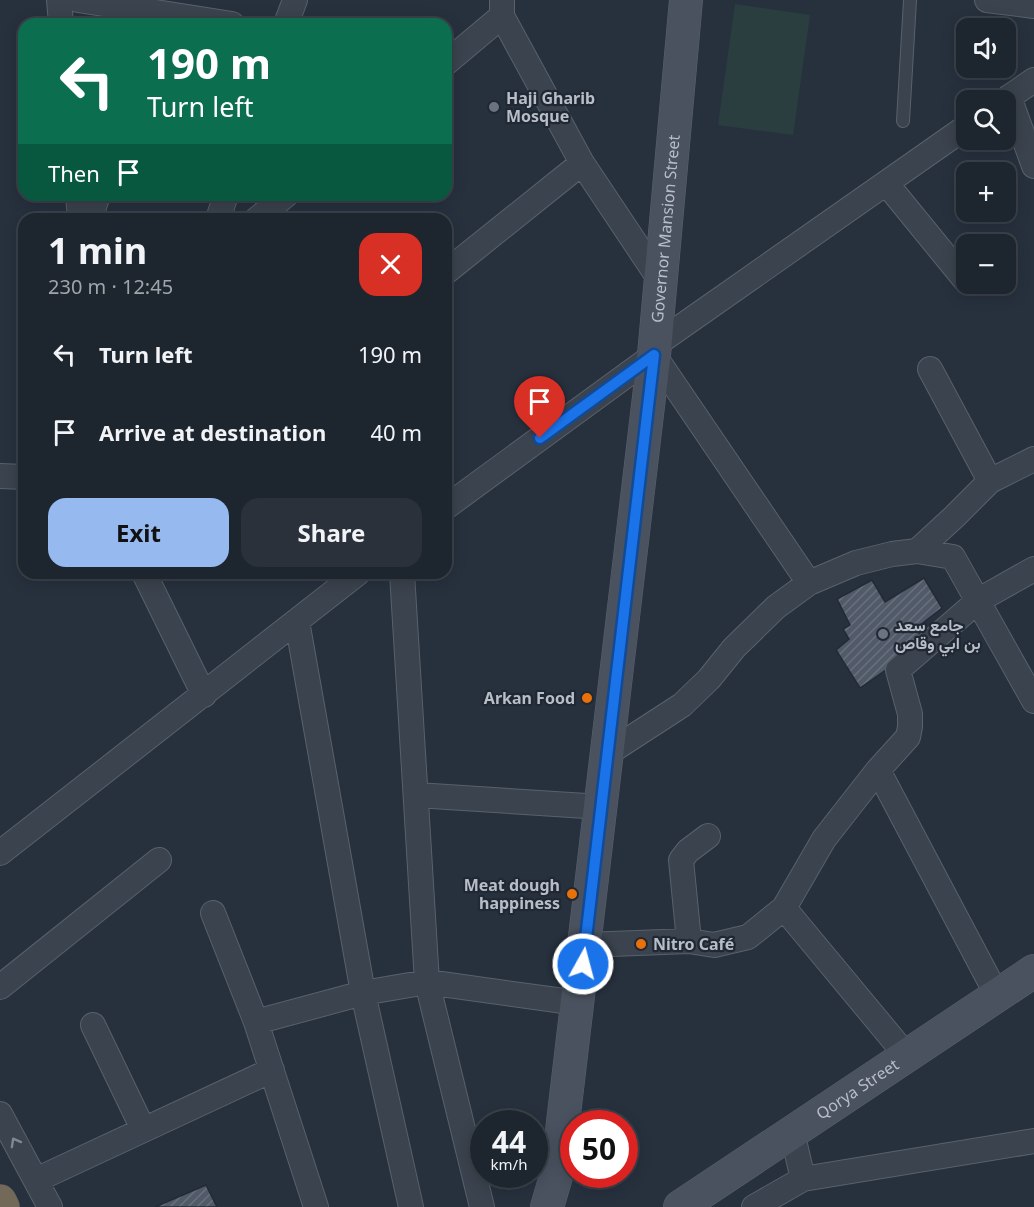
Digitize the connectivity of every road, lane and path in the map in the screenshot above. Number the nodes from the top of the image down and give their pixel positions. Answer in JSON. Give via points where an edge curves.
{"nodes":[{"id":1,"x":59,"y":0,"type":"edge"},
{"id":2,"x":78,"y":0,"type":"edge"},
{"id":3,"x":295,"y":0,"type":"edge"},
{"id":4,"x":686,"y":0,"type":"edge"},
{"id":5,"x":910,"y":0,"type":"edge"},
{"id":6,"x":987,"y":0,"type":"edge"},
{"id":7,"x":1034,"y":6,"type":"edge"},
{"id":8,"x":502,"y":8,"type":"edge"},
{"id":9,"x":60,"y":18,"type":"edge"},
{"id":10,"x":155,"y":18,"type":"edge"},
{"id":11,"x":288,"y":18,"type":"edge"},
{"id":12,"x":452,"y":57,"type":"edge"},
{"id":13,"x":1034,"y":80,"type":"edge"},
{"id":14,"x":1016,"y":93,"type":"edge"},
{"id":15,"x":903,"y":121,"type":"dead end"},
{"id":16,"x":1016,"y":121,"type":"edge"},
{"id":17,"x":956,"y":135,"type":"edge"},
{"id":18,"x":582,"y":163,"type":"junction"},
{"id":19,"x":1034,"y":166,"type":"edge"},
{"id":20,"x":886,"y":183,"type":"junction"},
{"id":21,"x":279,"y":201,"type":"edge"},
{"id":22,"x":264,"y":213,"type":"edge"},
{"id":23,"x":452,"y":267,"type":"edge"},
{"id":24,"x":956,"y":269,"type":"edge"},
{"id":25,"x":660,"y":280,"type":"junction"},
{"id":26,"x":654,"y":350,"type":"junction"},
{"id":27,"x":930,"y":369,"type":"dead end"},
{"id":28,"x":1034,"y":459,"type":"edge"},
{"id":29,"x":0,"y":476,"type":"edge"},
{"id":30,"x":18,"y":477,"type":"edge"},
{"id":31,"x":990,"y":481,"type":"junction"},
{"id":32,"x":452,"y":502,"type":"edge"},
{"id":33,"x":916,"y":551,"type":"junction"},
{"id":34,"x":1034,"y":568,"type":"edge"},
{"id":35,"x":147,"y":579,"type":"edge"},
{"id":36,"x":350,"y":579,"type":"edge"},
{"id":37,"x":402,"y":579,"type":"edge"},
{"id":38,"x":809,"y":583,"type":"junction"},
{"id":39,"x":979,"y":600,"type":"junction"},
{"id":40,"x":297,"y":621,"type":"junction"},
{"id":41,"x":204,"y":695,"type":"junction"},
{"id":42,"x":1034,"y":701,"type":"edge"},
{"id":43,"x":608,"y":753,"type":"junction"},
{"id":44,"x":878,"y":770,"type":"junction"},
{"id":45,"x":416,"y":795,"type":"junction"},
{"id":46,"x":602,"y":807,"type":"junction"},
{"id":47,"x":708,"y":836,"type":"dead end"},
{"id":48,"x":0,"y":853,"type":"edge"},
{"id":49,"x":159,"y":860,"type":"dead end"},
{"id":50,"x":784,"y":908,"type":"junction"},
{"id":51,"x":213,"y":914,"type":"dead end"},
{"id":52,"x":689,"y":941,"type":"junction"},
{"id":53,"x":585,"y":945,"type":"junction"},
{"id":54,"x":1034,"y":971,"type":"edge"},
{"id":55,"x":427,"y":982,"type":"junction"},
{"id":56,"x":0,"y":987,"type":"edge"},
{"id":57,"x":363,"y":993,"type":"junction"},
{"id":58,"x":997,"y":995,"type":"junction"},
{"id":59,"x":578,"y":1003,"type":"junction"},
{"id":60,"x":256,"y":1022,"type":"junction"},
{"id":61,"x":93,"y":1025,"type":"dead end"},
{"id":62,"x":906,"y":1055,"type":"junction"},
{"id":63,"x":272,"y":1070,"type":"junction"},
{"id":64,"x":0,"y":1114,"type":"edge"},
{"id":65,"x":143,"y":1129,"type":"junction"},
{"id":66,"x":792,"y":1132,"type":"junction"},
{"id":67,"x":1034,"y":1141,"type":"edge"},
{"id":68,"x":557,"y":1173,"type":"junction"},
{"id":69,"x":803,"y":1179,"type":"junction"},
{"id":70,"x":36,"y":1180,"type":"junction"},
{"id":71,"x":0,"y":1201,"type":"edge"},
{"id":72,"x":3,"y":1207,"type":"edge"},
{"id":73,"x":51,"y":1207,"type":"edge"},
{"id":74,"x":316,"y":1207,"type":"edge"},
{"id":75,"x":411,"y":1207,"type":"edge"},
{"id":76,"x":482,"y":1207,"type":"edge"},
{"id":77,"x":547,"y":1207,"type":"edge"},
{"id":78,"x":560,"y":1207,"type":"edge"},
{"id":79,"x":680,"y":1207,"type":"edge"},
{"id":80,"x":754,"y":1207,"type":"edge"}],
"edges":[{"from":1,"to":9,"type":"street"},
{"from":2,"to":10,"type":"street"},
{"from":3,"to":11,"type":"street"},
{"from":4,"to":25,"type":"main road","name":"Governor Mansion Street"},
{"from":5,"to":15,"type":"lane"},
{"from":6,"to":7,"type":"street"},
{"from":8,"to":12,"type":"street"},
{"from":8,"to":18,"type":"street"},
{"from":13,"to":14,"type":"street"},
{"from":16,"to":19,"type":"street"},
{"from":17,"to":20,"type":"street"},
{"from":18,"to":23,"type":"street"},
{"from":18,"to":25,"type":"street"},
{"from":20,"to":24,"type":"street"},
{"from":20,"to":26,"type":"street"},
{"from":21,"to":22,"type":"street"},
{"from":25,"to":26,"type":"main road","name":"Governor Mansion Street"},
{"from":26,"to":32,"type":"street"},
{"from":26,"to":38,"type":"street"},
{"from":26,"to":43,"type":"main road","name":"Governor Mansion Street"},
{"from":27,"to":31,"type":"street"},
{"from":28,"to":31,"type":"street"},
{"from":29,"to":30,"type":"street"},
{"from":31,"to":33,"type":"street"},
{"from":33,"to":38,"type":"street","via":[[856,563]]},
{"from":33,"to":39,"type":"street","via":[[953,557]]},
{"from":34,"to":39,"type":"street"},
{"from":35,"to":41,"type":"street"},
{"from":36,"to":40,"type":"street"},
{"from":37,"to":45,"type":"street"},
{"from":38,"to":43,"type":"street","via":[[776,607],[682,705]]},
{"from":39,"to":42,"type":"street"},
{"from":39,"to":44,"type":"street","via":[[898,670],[910,714],[909,733]]},
{"from":40,"to":41,"type":"street"},
{"from":40,"to":57,"type":"street"},
{"from":41,"to":48,"type":"street"},
{"from":43,"to":46,"type":"main road","name":"Governor Mansion Street"},
{"from":44,"to":50,"type":"street","via":[[824,839]]},
{"from":44,"to":58,"type":"street"},
{"from":45,"to":46,"type":"street"},
{"from":45,"to":55,"type":"street"},
{"from":46,"to":53,"type":"main road","name":"Governor Mansion Street"},
{"from":47,"to":52,"type":"street","via":[[681,860]]},
{"from":49,"to":56,"type":"street"},
{"from":50,"to":52,"type":"street","via":[[748,937],[714,945]]},
{"from":50,"to":62,"type":"street"},
{"from":51,"to":60,"type":"street"},
{"from":52,"to":53,"type":"street"},
{"from":53,"to":59,"type":"main road","name":"Governor Mansion Street"},
{"from":54,"to":58,"type":"main road","name":"Qorya Street"},
{"from":55,"to":57,"type":"street"},
{"from":55,"to":59,"type":"street"},
{"from":55,"to":76,"type":"street"},
{"from":57,"to":60,"type":"street"},
{"from":57,"to":75,"type":"street"},
{"from":58,"to":62,"type":"main road","name":"Qorya Street"},
{"from":59,"to":68,"type":"main road","name":"Governor Mansion Street"},
{"from":60,"to":63,"type":"street"},
{"from":61,"to":65,"type":"street"},
{"from":62,"to":66,"type":"main road","name":"Qorya Street"},
{"from":63,"to":65,"type":"street"},
{"from":63,"to":74,"type":"street"},
{"from":70,"to":64,"type":"street","one_way":true},
{"from":65,"to":70,"type":"street"},
{"from":66,"to":69,"type":"street"},
{"from":66,"to":79,"type":"main road","name":"Qorya Street"},
{"from":67,"to":69,"type":"street"},
{"from":68,"to":77,"type":"main road"},
{"from":68,"to":78,"type":"main road"},
{"from":69,"to":80,"type":"street"},
{"from":70,"to":73,"type":"street"},
{"from":71,"to":72,"type":"highway"}]}
